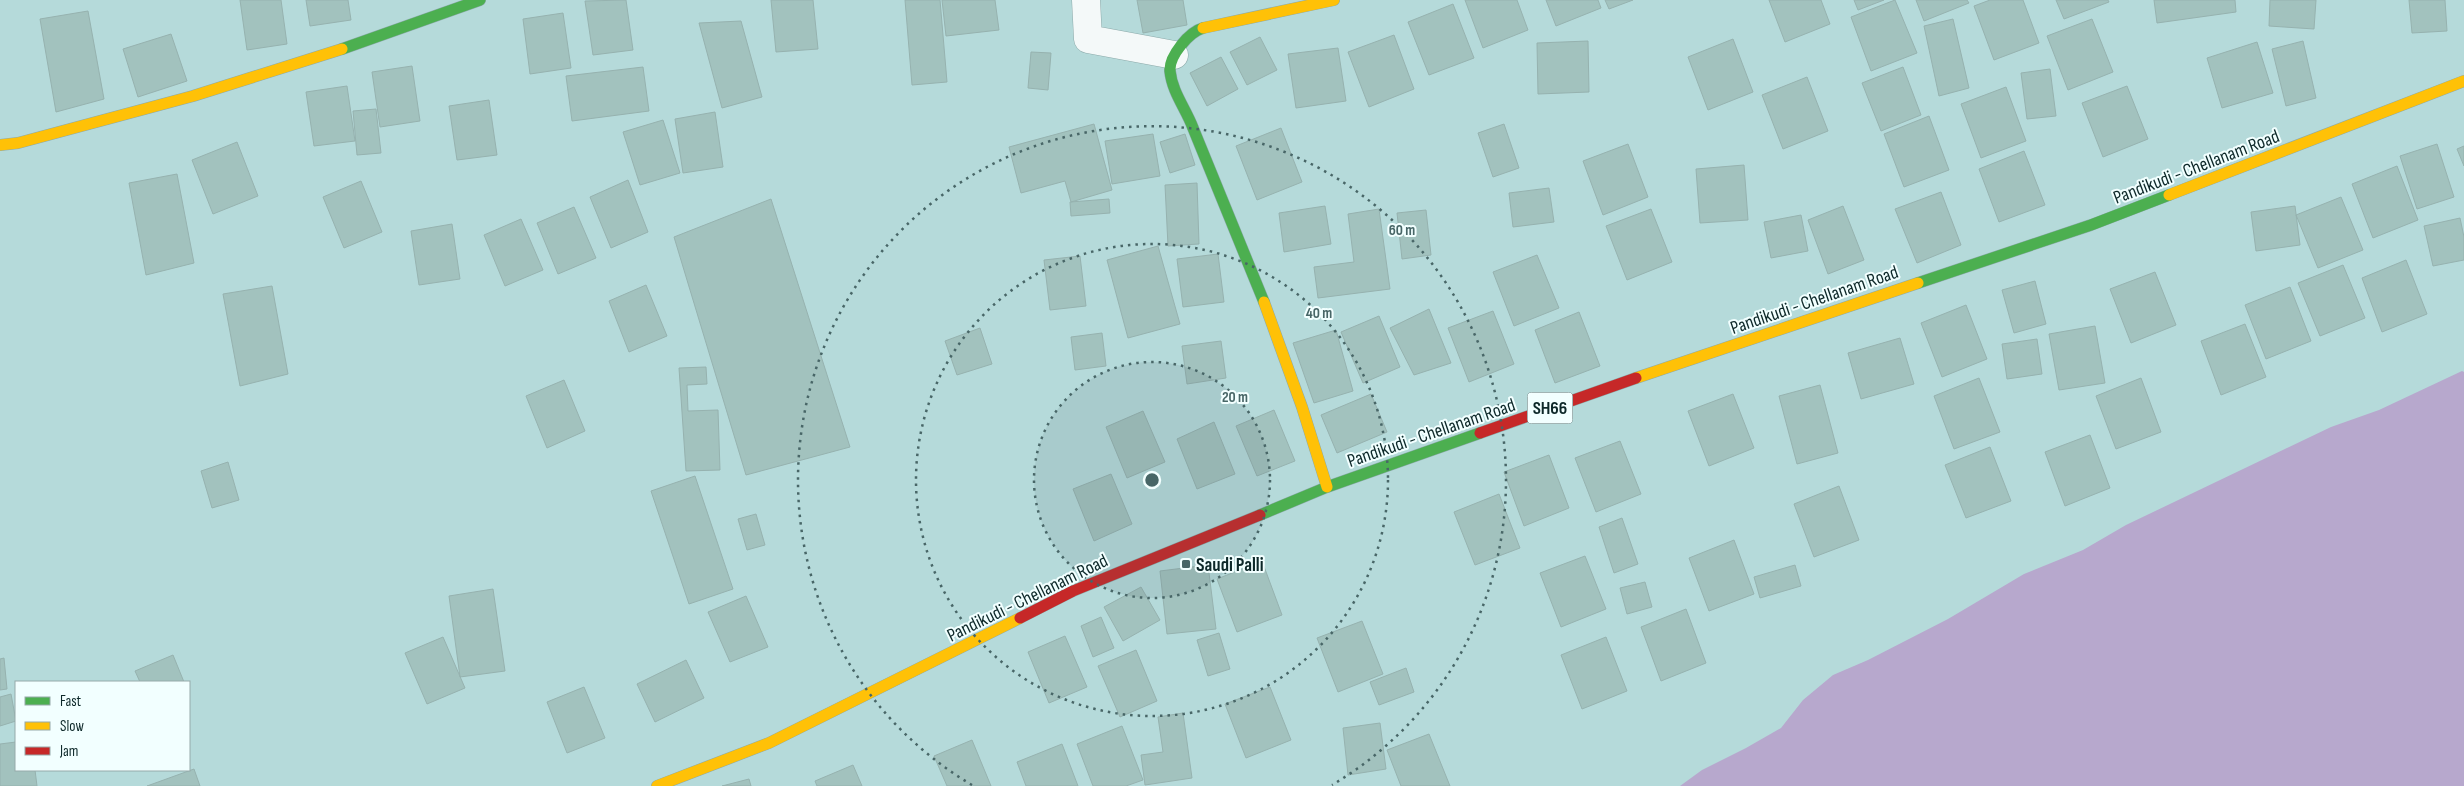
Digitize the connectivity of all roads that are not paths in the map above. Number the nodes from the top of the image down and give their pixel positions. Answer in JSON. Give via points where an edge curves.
{"nodes":[{"id":1,"x":480,"y":0,"type":"edge"},
{"id":2,"x":1086,"y":0,"type":"edge"},
{"id":3,"x":1328,"y":1,"type":"edge"},
{"id":4,"x":1174,"y":55,"type":"junction"},
{"id":5,"x":2464,"y":81,"type":"edge"},
{"id":6,"x":0,"y":145,"type":"edge"},
{"id":7,"x":1327,"y":487,"type":"junction"},
{"id":8,"x":657,"y":786,"type":"edge"}],
"edges":[{"from":1,"to":6,"type":"main road","via":[[399,31],[144,112],[18,144]]},
{"from":2,"to":4,"type":"street","via":[[1088,40]]},
{"from":3,"to":4,"type":"main road","via":[[1196,30]]},
{"from":4,"to":7,"type":"main road","via":[[1170,70],[1174,88],[1192,122],[1266,307]]},
{"from":5,"to":7,"type":"main road","name":"Pandikudi - Chellanam Road","number":"SH66","via":[[2091,225],[1681,362]]},
{"from":7,"to":8,"type":"main road","name":"Pandikudi - Chellanam Road","number":"SH66","via":[[1072,591],[769,743]]}]}
